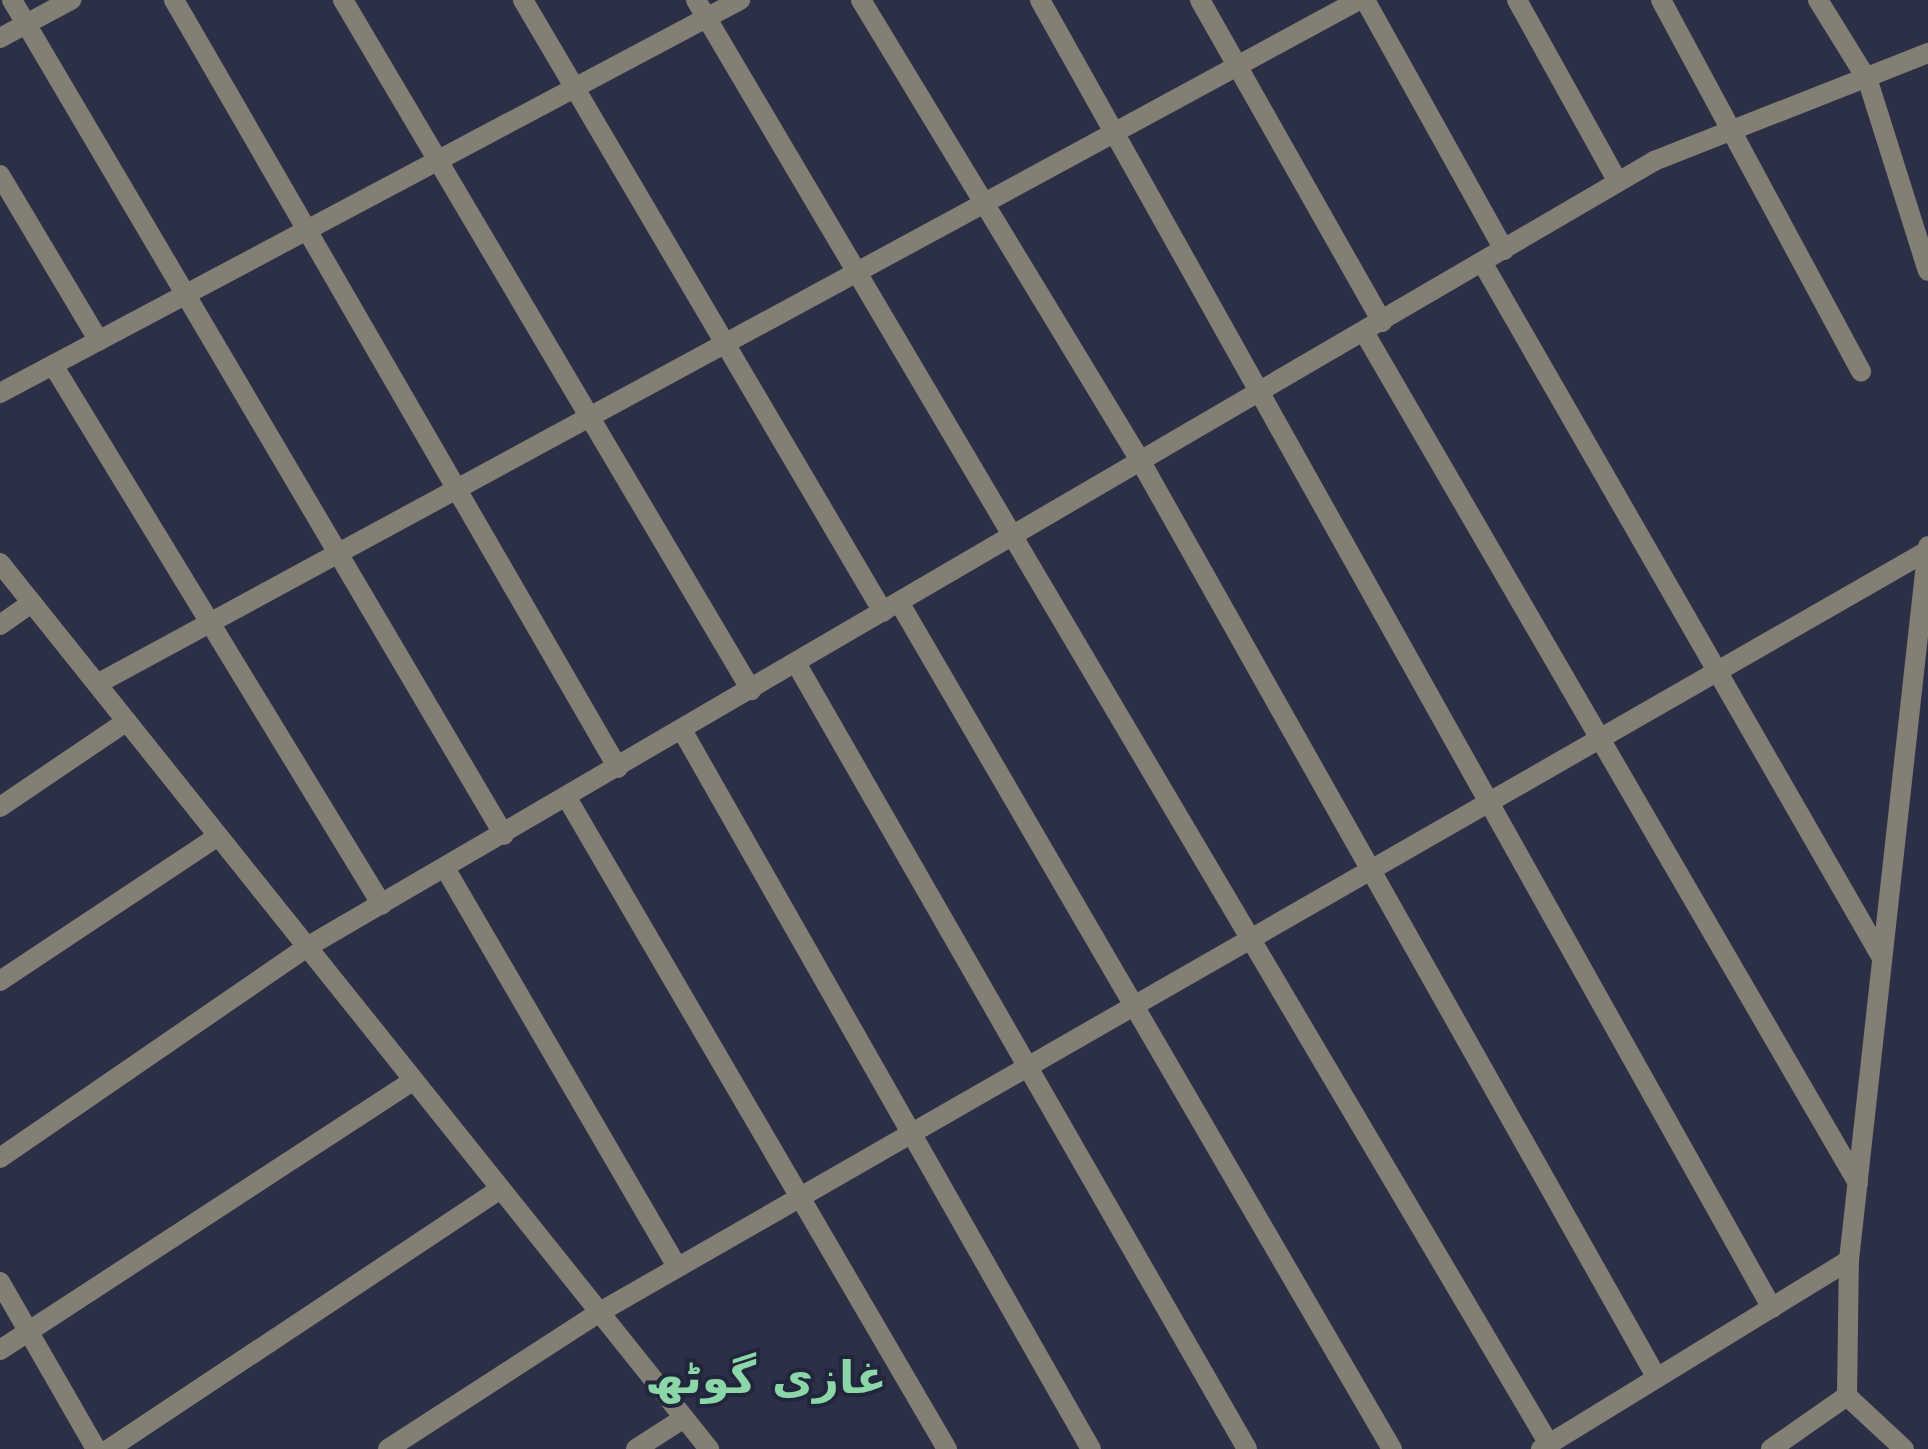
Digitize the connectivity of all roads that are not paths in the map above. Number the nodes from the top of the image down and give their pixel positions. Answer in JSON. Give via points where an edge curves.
{"nodes":[{"id":1,"x":12,"y":0,"type":"edge"},
{"id":2,"x":71,"y":0,"type":"edge"},
{"id":3,"x":174,"y":0,"type":"edge"},
{"id":4,"x":343,"y":0,"type":"edge"},
{"id":5,"x":523,"y":0,"type":"edge"},
{"id":6,"x":740,"y":0,"type":"edge"},
{"id":7,"x":860,"y":0,"type":"edge"},
{"id":8,"x":1040,"y":0,"type":"edge"},
{"id":9,"x":1200,"y":0,"type":"edge"},
{"id":10,"x":1362,"y":0,"type":"edge"},
{"id":11,"x":1517,"y":0,"type":"edge"},
{"id":12,"x":1661,"y":0,"type":"edge"},
{"id":13,"x":1818,"y":0,"type":"edge"},
{"id":14,"x":702,"y":9,"type":"edge"},
{"id":15,"x":26,"y":24,"type":"junction"},
{"id":16,"x":0,"y":38,"type":"edge"},
{"id":17,"x":1928,"y":53,"type":"edge"},
{"id":18,"x":1237,"y":66,"type":"junction"},
{"id":19,"x":1868,"y":82,"type":"junction"},
{"id":20,"x":575,"y":88,"type":"junction"},
{"id":21,"x":1732,"y":132,"type":"junction"},
{"id":22,"x":1114,"y":133,"type":"junction"},
{"id":23,"x":438,"y":160,"type":"junction"},
{"id":24,"x":0,"y":176,"type":"edge"},
{"id":25,"x":1618,"y":182,"type":"junction"},
{"id":26,"x":984,"y":204,"type":"junction"},
{"id":27,"x":307,"y":230,"type":"junction"},
{"id":28,"x":1504,"y":250,"type":"junction"},
{"id":29,"x":1482,"y":262,"type":"junction"},
{"id":30,"x":859,"y":271,"type":"junction"},
{"id":31,"x":1928,"y":271,"type":"edge"},
{"id":32,"x":186,"y":295,"type":"junction"},
{"id":33,"x":1373,"y":327,"type":"junction"},
{"id":34,"x":99,"y":341,"type":"junction"},
{"id":35,"x":725,"y":344,"type":"junction"},
{"id":36,"x":53,"y":365,"type":"junction"},
{"id":37,"x":1861,"y":372,"type":"dead end"},
{"id":38,"x":0,"y":394,"type":"edge"},
{"id":39,"x":1258,"y":394,"type":"junction"},
{"id":40,"x":590,"y":417,"type":"junction"},
{"id":41,"x":1141,"y":462,"type":"junction"},
{"id":42,"x":458,"y":489,"type":"junction"},
{"id":43,"x":1016,"y":533,"type":"junction"},
{"id":44,"x":1928,"y":548,"type":"edge"},
{"id":45,"x":338,"y":554,"type":"junction"},
{"id":46,"x":0,"y":563,"type":"edge"},
{"id":47,"x":32,"y":603,"type":"junction"},
{"id":48,"x":891,"y":607,"type":"junction"},
{"id":49,"x":210,"y":623,"type":"junction"},
{"id":50,"x":0,"y":625,"type":"edge"},
{"id":51,"x":796,"y":663,"type":"junction"},
{"id":52,"x":1718,"y":671,"type":"junction"},
{"id":53,"x":97,"y":684,"type":"junction"},
{"id":54,"x":751,"y":690,"type":"junction"},
{"id":55,"x":127,"y":721,"type":"junction"},
{"id":56,"x":682,"y":730,"type":"junction"},
{"id":57,"x":1600,"y":739,"type":"junction"},
{"id":58,"x":618,"y":768,"type":"junction"},
{"id":59,"x":566,"y":798,"type":"junction"},
{"id":60,"x":1488,"y":803,"type":"junction"},
{"id":61,"x":0,"y":807,"type":"edge"},
{"id":62,"x":504,"y":834,"type":"junction"},
{"id":63,"x":218,"y":836,"type":"junction"},
{"id":64,"x":445,"y":868,"type":"junction"},
{"id":65,"x":1371,"y":870,"type":"junction"},
{"id":66,"x":382,"y":905,"type":"junction"},
{"id":67,"x":1253,"y":938,"type":"junction"},
{"id":68,"x":307,"y":948,"type":"junction"},
{"id":69,"x":1883,"y":959,"type":"junction"},
{"id":70,"x":0,"y":981,"type":"edge"},
{"id":71,"x":1134,"y":1006,"type":"junction"},
{"id":72,"x":1028,"y":1067,"type":"junction"},
{"id":73,"x":414,"y":1080,"type":"junction"},
{"id":74,"x":911,"y":1134,"type":"junction"},
{"id":75,"x":0,"y":1158,"type":"edge"},
{"id":76,"x":1858,"y":1183,"type":"junction"},
{"id":77,"x":501,"y":1189,"type":"junction"},
{"id":78,"x":800,"y":1197,"type":"junction"},
{"id":79,"x":1850,"y":1260,"type":"junction"},
{"id":80,"x":678,"y":1267,"type":"junction"},
{"id":81,"x":0,"y":1282,"type":"edge"},
{"id":82,"x":1772,"y":1308,"type":"junction"},
{"id":83,"x":600,"y":1312,"type":"junction"},
{"id":84,"x":27,"y":1332,"type":"junction"},
{"id":85,"x":0,"y":1350,"type":"edge"},
{"id":86,"x":1657,"y":1378,"type":"junction"},
{"id":87,"x":1847,"y":1396,"type":"junction"},
{"id":88,"x":684,"y":1418,"type":"junction"},
{"id":89,"x":1545,"y":1447,"type":"edge"},
{"id":90,"x":96,"y":1449,"type":"edge"},
{"id":91,"x":108,"y":1449,"type":"edge"},
{"id":92,"x":388,"y":1449,"type":"edge"},
{"id":93,"x":636,"y":1449,"type":"edge"},
{"id":94,"x":709,"y":1449,"type":"edge"},
{"id":95,"x":947,"y":1449,"type":"edge"},
{"id":96,"x":1091,"y":1449,"type":"edge"},
{"id":97,"x":1247,"y":1449,"type":"edge"},
{"id":98,"x":1392,"y":1449,"type":"edge"},
{"id":99,"x":1771,"y":1449,"type":"edge"},
{"id":100,"x":1904,"y":1449,"type":"edge"}],
"edges":[{"from":1,"to":15,"type":"street"},
{"from":2,"to":15,"type":"street"},
{"from":3,"to":27,"type":"street"},
{"from":4,"to":23,"type":"street"},
{"from":5,"to":20,"type":"street"},
{"from":6,"to":14,"type":"street"},
{"from":7,"to":26,"type":"street"},
{"from":8,"to":22,"type":"street"},
{"from":9,"to":18,"type":"street"},
{"from":10,"to":18,"type":"street"},
{"from":10,"to":28,"type":"street"},
{"from":11,"to":25,"type":"street"},
{"from":12,"to":21,"type":"street"},
{"from":13,"to":19,"type":"street"},
{"from":14,"to":20,"type":"street"},
{"from":14,"to":30,"type":"street"},
{"from":15,"to":16,"type":"street"},
{"from":15,"to":32,"type":"street"},
{"from":17,"to":19,"type":"street"},
{"from":18,"to":22,"type":"street"},
{"from":18,"to":33,"type":"street"},
{"from":19,"to":21,"type":"street"},
{"from":19,"to":31,"type":"street"},
{"from":20,"to":23,"type":"street"},
{"from":20,"to":35,"type":"street"},
{"from":21,"to":25,"type":"street"},
{"from":21,"to":37,"type":"street"},
{"from":22,"to":26,"type":"street"},
{"from":22,"to":39,"type":"street"},
{"from":23,"to":27,"type":"street"},
{"from":23,"to":40,"type":"street"},
{"from":24,"to":34,"type":"street"},
{"from":25,"to":28,"type":"street"},
{"from":26,"to":30,"type":"street"},
{"from":26,"to":41,"type":"street"},
{"from":27,"to":32,"type":"street"},
{"from":27,"to":42,"type":"street"},
{"from":28,"to":29,"type":"street"},
{"from":29,"to":33,"type":"street"},
{"from":29,"to":52,"type":"street"},
{"from":30,"to":35,"type":"street"},
{"from":30,"to":43,"type":"street"},
{"from":32,"to":34,"type":"street"},
{"from":32,"to":45,"type":"street"},
{"from":33,"to":39,"type":"street"},
{"from":33,"to":57,"type":"street"},
{"from":34,"to":36,"type":"street"},
{"from":35,"to":40,"type":"street"},
{"from":35,"to":48,"type":"street"},
{"from":36,"to":38,"type":"street"},
{"from":36,"to":49,"type":"street"},
{"from":39,"to":41,"type":"street"},
{"from":39,"to":60,"type":"street"},
{"from":40,"to":42,"type":"street"},
{"from":40,"to":54,"type":"street"},
{"from":41,"to":43,"type":"street"},
{"from":41,"to":65,"type":"street"},
{"from":42,"to":45,"type":"street"},
{"from":42,"to":58,"type":"street"},
{"from":43,"to":48,"type":"street"},
{"from":43,"to":67,"type":"street"},
{"from":44,"to":52,"type":"street"},
{"from":44,"to":69,"type":"street"},
{"from":45,"to":49,"type":"street"},
{"from":45,"to":62,"type":"street"},
{"from":46,"to":47,"type":"street"},
{"from":47,"to":50,"type":"street"},
{"from":47,"to":53,"type":"street"},
{"from":48,"to":51,"type":"street"},
{"from":48,"to":71,"type":"street"},
{"from":49,"to":53,"type":"street"},
{"from":49,"to":66,"type":"street"},
{"from":51,"to":54,"type":"street"},
{"from":51,"to":72,"type":"street"},
{"from":52,"to":57,"type":"street"},
{"from":52,"to":69,"type":"street"},
{"from":53,"to":55,"type":"street"},
{"from":54,"to":56,"type":"street"},
{"from":55,"to":61,"type":"street"},
{"from":55,"to":63,"type":"street"},
{"from":56,"to":58,"type":"street"},
{"from":56,"to":74,"type":"street"},
{"from":57,"to":60,"type":"street"},
{"from":57,"to":76,"type":"street"},
{"from":58,"to":59,"type":"street"},
{"from":59,"to":62,"type":"street"},
{"from":59,"to":78,"type":"street"},
{"from":60,"to":65,"type":"street"},
{"from":60,"to":82,"type":"street"},
{"from":62,"to":64,"type":"street"},
{"from":63,"to":68,"type":"street"},
{"from":63,"to":70,"type":"street"},
{"from":64,"to":66,"type":"street"},
{"from":64,"to":80,"type":"street"},
{"from":65,"to":67,"type":"street"},
{"from":65,"to":86,"type":"street"},
{"from":66,"to":68,"type":"street"},
{"from":67,"to":71,"type":"street"},
{"from":67,"to":89,"type":"street"},
{"from":68,"to":73,"type":"street"},
{"from":68,"to":75,"type":"street"},
{"from":69,"to":76,"type":"street"},
{"from":71,"to":72,"type":"street"},
{"from":71,"to":98,"type":"street"},
{"from":72,"to":74,"type":"street"},
{"from":72,"to":97,"type":"street"},
{"from":73,"to":77,"type":"street"},
{"from":73,"to":84,"type":"street"},
{"from":74,"to":78,"type":"street"},
{"from":74,"to":96,"type":"street"},
{"from":76,"to":79,"type":"street"},
{"from":77,"to":83,"type":"street"},
{"from":77,"to":91,"type":"street"},
{"from":78,"to":80,"type":"street"},
{"from":78,"to":95,"type":"street"},
{"from":79,"to":82,"type":"street"},
{"from":79,"to":87,"type":"street"},
{"from":80,"to":83,"type":"street"},
{"from":81,"to":84,"type":"street"},
{"from":82,"to":86,"type":"street"},
{"from":83,"to":88,"type":"street"},
{"from":83,"to":92,"type":"street"},
{"from":84,"to":85,"type":"street"},
{"from":84,"to":90,"type":"street"},
{"from":86,"to":89,"type":"street"},
{"from":87,"to":99,"type":"street"},
{"from":87,"to":100,"type":"street"},
{"from":88,"to":93,"type":"street"},
{"from":88,"to":94,"type":"street"}]}
